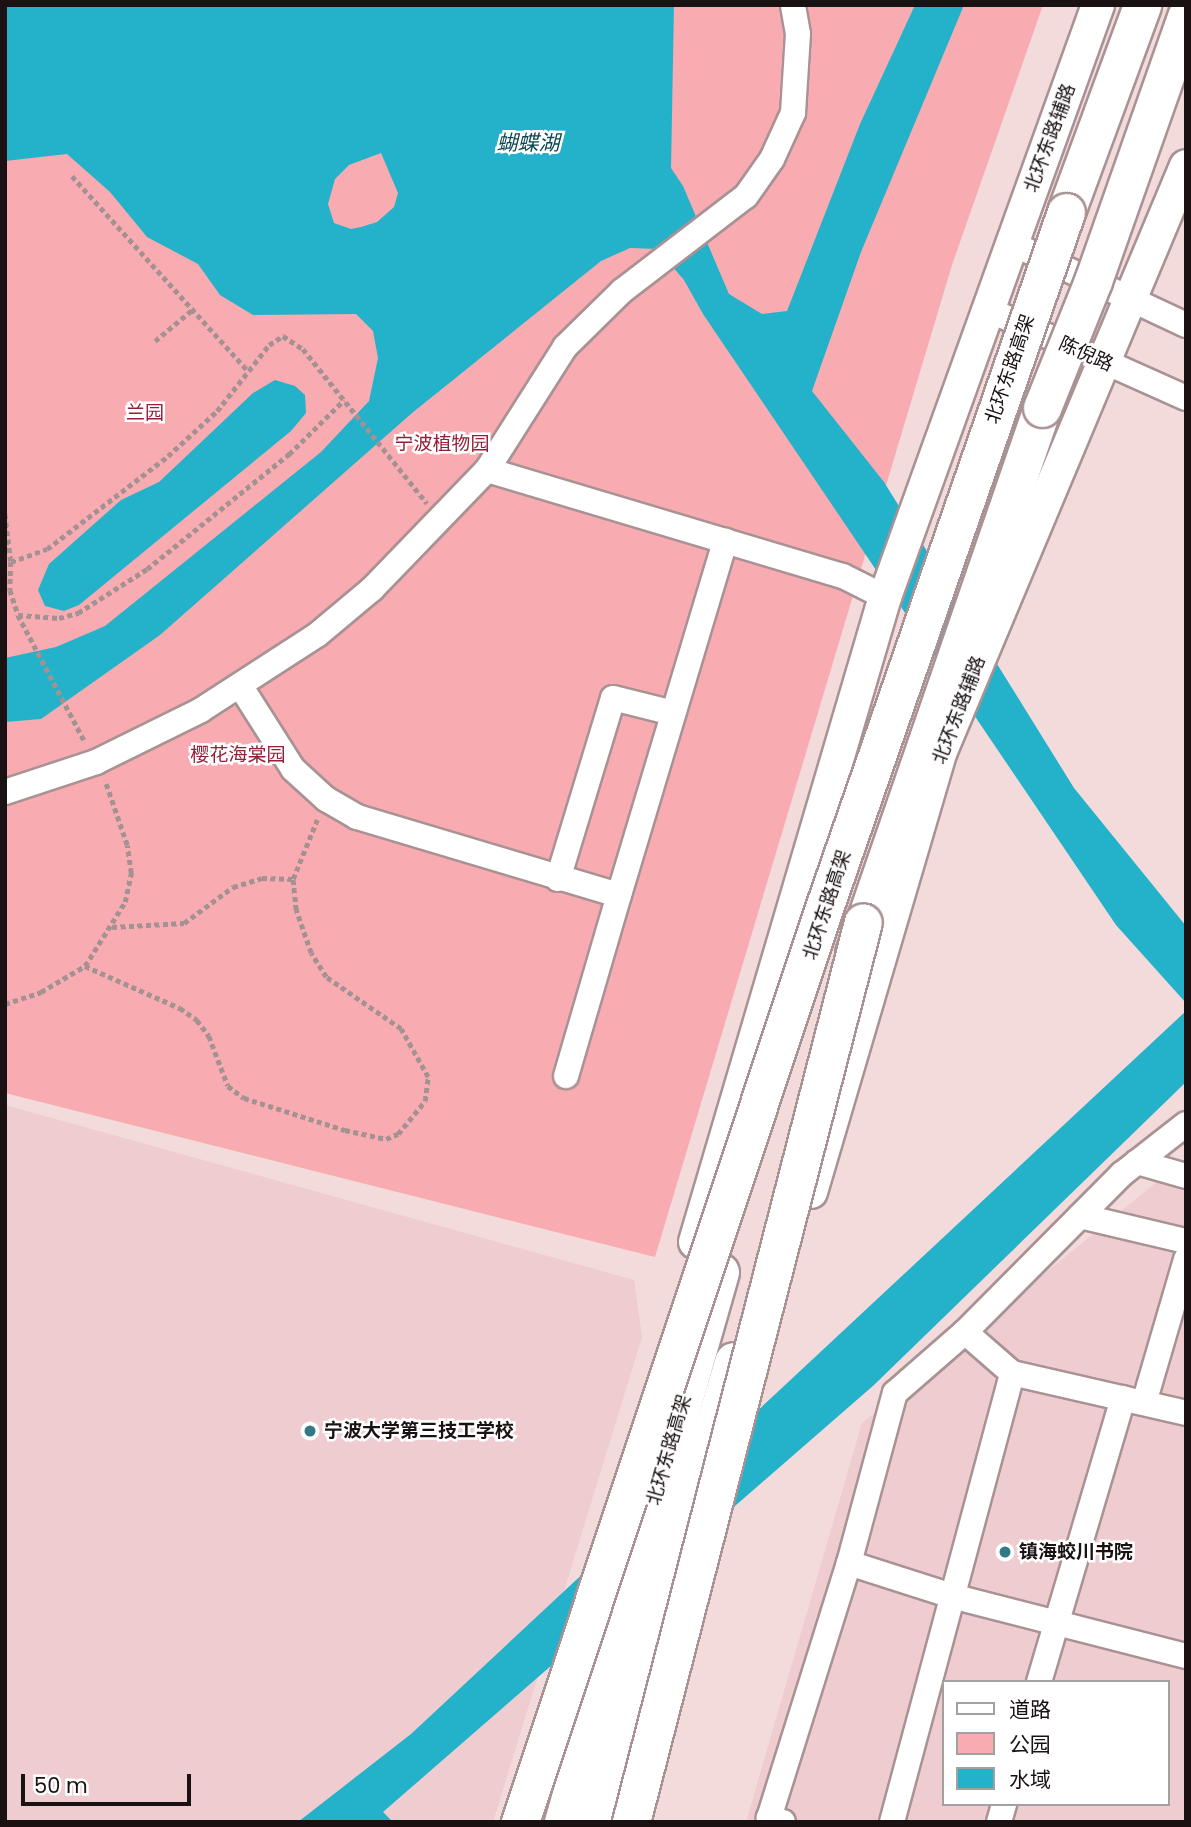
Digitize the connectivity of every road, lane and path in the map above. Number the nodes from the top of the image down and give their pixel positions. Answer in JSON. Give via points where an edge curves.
{"nodes":[{"id":1,"x":793,"y":5,"type":"edge"},
{"id":2,"x":1098,"y":5,"type":"edge"},
{"id":3,"x":1142,"y":5,"type":"edge"},
{"id":4,"x":1186,"y":17,"type":"edge"},
{"id":5,"x":1186,"y":166,"type":"edge"},
{"id":6,"x":72,"y":176,"type":"dead end"},
{"id":7,"x":1011,"y":243,"type":"junction"},
{"id":8,"x":1131,"y":299,"type":"junction"},
{"id":9,"x":987,"y":309,"type":"junction"},
{"id":10,"x":192,"y":310,"type":"junction"},
{"id":11,"x":1186,"y":325,"type":"edge"},
{"id":12,"x":155,"y":341,"type":"dead end"},
{"id":13,"x":1102,"y":361,"type":"junction"},
{"id":14,"x":248,"y":371,"type":"junction"},
{"id":15,"x":1186,"y":398,"type":"edge"},
{"id":16,"x":344,"y":400,"type":"junction"},
{"id":17,"x":487,"y":470,"type":"junction"},
{"id":18,"x":5,"y":514,"type":"edge"},
{"id":19,"x":440,"y":520,"type":"junction"},
{"id":20,"x":726,"y":541,"type":"junction"},
{"id":21,"x":11,"y":562,"type":"junction"},
{"id":22,"x":885,"y":597,"type":"junction"},
{"id":23,"x":18,"y":615,"type":"junction"},
{"id":24,"x":241,"y":687,"type":"junction"},
{"id":25,"x":673,"y":713,"type":"junction"},
{"id":26,"x":96,"y":762,"type":"junction"},
{"id":27,"x":5,"y":792,"type":"edge"},
{"id":28,"x":326,"y":799,"type":"junction"},
{"id":29,"x":293,"y":879,"type":"junction"},
{"id":30,"x":558,"y":879,"type":"junction"},
{"id":31,"x":620,"y":895,"type":"junction"},
{"id":32,"x":823,"y":911,"type":"junction"},
{"id":33,"x":863,"y":922,"type":"junction"},
{"id":34,"x":112,"y":927,"type":"junction"},
{"id":35,"x":85,"y":966,"type":"junction"},
{"id":36,"x":5,"y":1004,"type":"edge"},
{"id":37,"x":566,"y":1076,"type":"dead end"},
{"id":38,"x":1186,"y":1124,"type":"edge"},
{"id":39,"x":1137,"y":1162,"type":"junction"},
{"id":40,"x":1186,"y":1177,"type":"edge"},
{"id":41,"x":1080,"y":1216,"type":"junction"},
{"id":42,"x":1186,"y":1241,"type":"edge"},
{"id":43,"x":1186,"y":1259,"type":"edge"},
{"id":44,"x":965,"y":1332,"type":"junction"},
{"id":45,"x":1012,"y":1373,"type":"junction"},
{"id":46,"x":1133,"y":1401,"type":"junction"},
{"id":47,"x":1186,"y":1413,"type":"edge"},
{"id":48,"x":849,"y":1563,"type":"junction"},
{"id":49,"x":952,"y":1596,"type":"junction"},
{"id":50,"x":1056,"y":1623,"type":"junction"},
{"id":51,"x":1186,"y":1656,"type":"edge"},
{"id":52,"x":1040,"y":1680,"type":"edge"},
{"id":53,"x":520,"y":1822,"type":"edge"},
{"id":54,"x":527,"y":1822,"type":"edge"},
{"id":55,"x":563,"y":1822,"type":"edge"},
{"id":56,"x":596,"y":1822,"type":"edge"},
{"id":57,"x":631,"y":1822,"type":"edge"},
{"id":58,"x":783,"y":1822,"type":"edge"},
{"id":59,"x":892,"y":1822,"type":"edge"}],
"edges":[{"from":1,"to":17,"type":"street","via":[[798,44],[793,113],[753,187],[721,217],[622,291],[565,347]]},
{"from":2,"to":7,"type":"main road","name":"北环东路辅路"},
{"from":3,"to":32,"type":"highway","name":"北环东路高架","bridge":true,"via":[[998,403]]},
{"from":4,"to":33,"type":"highway","name":"北环东路高架","bridge":true,"via":[[1093,281],[1042,408]]},
{"from":5,"to":8,"type":"main road","name":"北环东路辅路"},
{"from":6,"to":10,"type":"path"},
{"from":7,"to":8,"type":"street"},
{"from":7,"to":9,"type":"main road","name":"北环东路辅路"},
{"from":8,"to":11,"type":"street"},
{"from":8,"to":13,"type":"main road","name":"北环东路辅路"},
{"from":9,"to":13,"type":"street","name":"陈倪路"},
{"from":9,"to":22,"type":"main road","name":"北环东路辅路"},
{"from":10,"to":12,"type":"path"},
{"from":10,"to":14,"type":"path"},
{"from":13,"to":15,"type":"street","name":"陈倪路"},
{"from":13,"to":57,"type":"main road","name":"北环东路辅路","bridge":true,"via":[[942,751],[786,1274]]},
{"from":14,"to":16,"type":"path","via":[[269,345],[283,336],[303,349]]},
{"from":14,"to":21,"type":"path","via":[[217,411],[168,456],[47,550]]},
{"from":16,"to":19,"type":"path"},
{"from":16,"to":23,"type":"path","via":[[289,454],[147,569],[78,613],[59,618]]},
{"from":17,"to":19,"type":"street"},
{"from":17,"to":20,"type":"street"},
{"from":18,"to":21,"type":"path"},
{"from":19,"to":24,"type":"street","via":[[372,589],[317,635]]},
{"from":20,"to":22,"type":"street","via":[[843,576]]},
{"from":20,"to":25,"type":"street"},
{"from":21,"to":23,"type":"path","via":[[10,590]]},
{"from":22,"to":54,"type":"main road","name":"北环东路辅路","bridge":true},
{"from":23,"to":26,"type":"path"},
{"from":24,"to":26,"type":"street"},
{"from":24,"to":28,"type":"street","via":[[293,769]]},
{"from":25,"to":30,"type":"street","via":[[613,698]]},
{"from":25,"to":31,"type":"street"},
{"from":26,"to":27,"type":"street"},
{"from":26,"to":34,"type":"path","via":[[117,804],[131,873],[125,902]]},
{"from":28,"to":29,"type":"path"},
{"from":28,"to":30,"type":"street","via":[[357,817]]},
{"from":29,"to":34,"type":"path","via":[[262,878],[233,887],[184,923]]},
{"from":29,"to":35,"type":"path","via":[[303,934],[326,977],[401,1029],[428,1077],[425,1101],[413,1120],[386,1139],[312,1122],[244,1098],[228,1086],[209,1036],[197,1020]]},
{"from":30,"to":31,"type":"street"},
{"from":31,"to":37,"type":"street"},
{"from":32,"to":53,"type":"highway","bridge":true},
{"from":32,"to":55,"type":"highway","name":"北环东路高架","bridge":true},
{"from":33,"to":56,"type":"highway","name":"北环东路高架","bridge":true},
{"from":33,"to":57,"type":"highway","bridge":true},
{"from":34,"to":35,"type":"path"},
{"from":35,"to":36,"type":"path","via":[[41,992]]},
{"from":38,"to":39,"type":"street"},
{"from":39,"to":40,"type":"street"},
{"from":39,"to":41,"type":"street"},
{"from":41,"to":42,"type":"street"},
{"from":41,"to":44,"type":"street"},
{"from":43,"to":46,"type":"street"},
{"from":44,"to":45,"type":"street"},
{"from":44,"to":48,"type":"street","via":[[895,1393]]},
{"from":45,"to":46,"type":"street"},
{"from":45,"to":49,"type":"street"},
{"from":46,"to":47,"type":"street"},
{"from":46,"to":50,"type":"street"},
{"from":48,"to":49,"type":"street"},
{"from":48,"to":58,"type":"street","via":[[769,1818]]},
{"from":49,"to":50,"type":"street"},
{"from":49,"to":59,"type":"street"},
{"from":50,"to":51,"type":"street"},
{"from":50,"to":52,"type":"street"}]}
